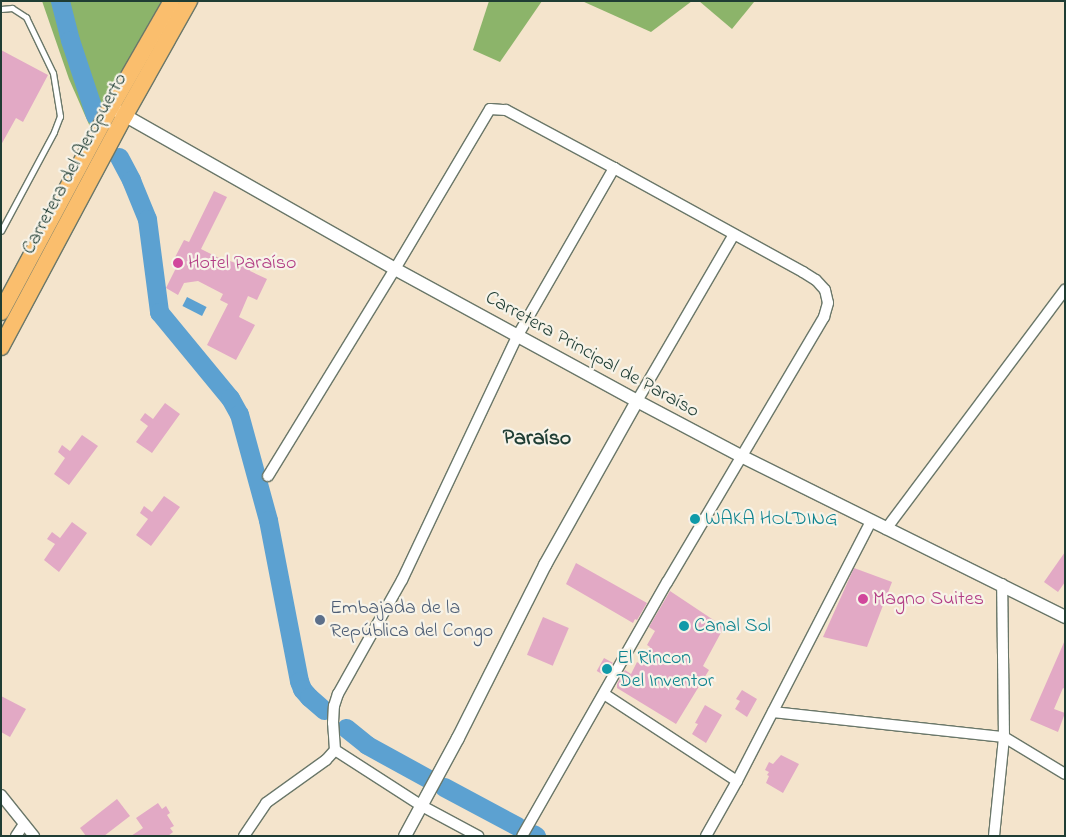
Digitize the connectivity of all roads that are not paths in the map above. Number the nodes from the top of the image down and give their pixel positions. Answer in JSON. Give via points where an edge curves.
{"nodes":[{"id":1,"x":172,"y":1,"type":"edge"},
{"id":2,"x":189,"y":1,"type":"edge"},
{"id":3,"x":1,"y":9,"type":"edge"},
{"id":4,"x":118,"y":111,"type":"junction"},
{"id":5,"x":614,"y":168,"type":"junction"},
{"id":6,"x":1,"y":231,"type":"edge"},
{"id":7,"x":733,"y":236,"type":"junction"},
{"id":8,"x":395,"y":269,"type":"junction"},
{"id":9,"x":1065,"y":290,"type":"edge"},
{"id":10,"x":1,"y":312,"type":"edge"},
{"id":11,"x":518,"y":335,"type":"junction"},
{"id":12,"x":1,"y":347,"type":"edge"},
{"id":13,"x":637,"y":401,"type":"junction"},
{"id":14,"x":741,"y":456,"type":"junction"},
{"id":15,"x":268,"y":476,"type":"dead end"},
{"id":16,"x":871,"y":521,"type":"junction"},
{"id":17,"x":886,"y":529,"type":"junction"},
{"id":18,"x":1002,"y":584,"type":"junction"},
{"id":19,"x":1065,"y":617,"type":"edge"},
{"id":20,"x":604,"y":694,"type":"junction"},
{"id":21,"x":773,"y":712,"type":"junction"},
{"id":22,"x":1004,"y":737,"type":"junction"},
{"id":23,"x":335,"y":750,"type":"junction"},
{"id":24,"x":1065,"y":774,"type":"edge"},
{"id":25,"x":737,"y":782,"type":"junction"},
{"id":26,"x":1,"y":795,"type":"edge"},
{"id":27,"x":422,"y":806,"type":"junction"},
{"id":28,"x":24,"y":824,"type":"junction"},
{"id":29,"x":16,"y":836,"type":"edge"},
{"id":30,"x":34,"y":836,"type":"edge"},
{"id":31,"x":244,"y":836,"type":"edge"},
{"id":32,"x":405,"y":836,"type":"edge"},
{"id":33,"x":478,"y":836,"type":"edge"},
{"id":34,"x":522,"y":836,"type":"edge"},
{"id":35,"x":706,"y":836,"type":"edge"},
{"id":36,"x":994,"y":836,"type":"edge"}],
"edges":[{"from":1,"to":4,"type":"main road","name":"Carretera del Aeropuerto"},
{"from":2,"to":4,"type":"main road","name":"Carretera del Aeropuerto"},
{"from":3,"to":6,"type":"lane","via":[[12,8],[26,17],[53,73],[60,116]]},
{"from":4,"to":8,"type":"street","name":"Carretera Principal de Paraíso"},
{"from":4,"to":10,"type":"main road","name":"Carretera del Aeropuerto"},
{"from":4,"to":12,"type":"main road","name":"Carretera del Aeropuerto"},
{"from":5,"to":7,"type":"street"},
{"from":5,"to":8,"type":"street","via":[[506,110],[490,109]]},
{"from":5,"to":11,"type":"street"},
{"from":7,"to":13,"type":"street"},
{"from":7,"to":14,"type":"street","via":[[816,280],[825,290],[828,303],[824,317]]},
{"from":8,"to":11,"type":"street","name":"Carretera Principal de Paraíso"},
{"from":8,"to":15,"type":"street"},
{"from":9,"to":17,"type":"street"},
{"from":11,"to":13,"type":"street","name":"Carretera Principal de Paraíso"},
{"from":11,"to":23,"type":"street","via":[[402,580],[338,694],[333,723]]},
{"from":13,"to":14,"type":"street","name":"Carretera Principal de Paraíso"},
{"from":13,"to":27,"type":"street","via":[[545,565]]},
{"from":14,"to":16,"type":"street","name":"Carretera Principal de Paraíso"},
{"from":14,"to":20,"type":"street"},
{"from":16,"to":17,"type":"street","name":"Carretera Principal de Paraíso"},
{"from":16,"to":21,"type":"street"},
{"from":17,"to":18,"type":"street","name":"Carretera Principal de Paraíso"},
{"from":18,"to":19,"type":"street","name":"Carretera Principal de Paraíso"},
{"from":18,"to":22,"type":"street"},
{"from":20,"to":25,"type":"street"},
{"from":20,"to":34,"type":"street"},
{"from":21,"to":22,"type":"street"},
{"from":21,"to":25,"type":"street"},
{"from":22,"to":24,"type":"street"},
{"from":22,"to":36,"type":"street"},
{"from":23,"to":27,"type":"street"},
{"from":23,"to":31,"type":"street","via":[[266,803]]},
{"from":25,"to":35,"type":"street"},
{"from":26,"to":28,"type":"street"},
{"from":27,"to":32,"type":"street"},
{"from":27,"to":33,"type":"street"},
{"from":28,"to":29,"type":"street"},
{"from":28,"to":30,"type":"street"}]}
